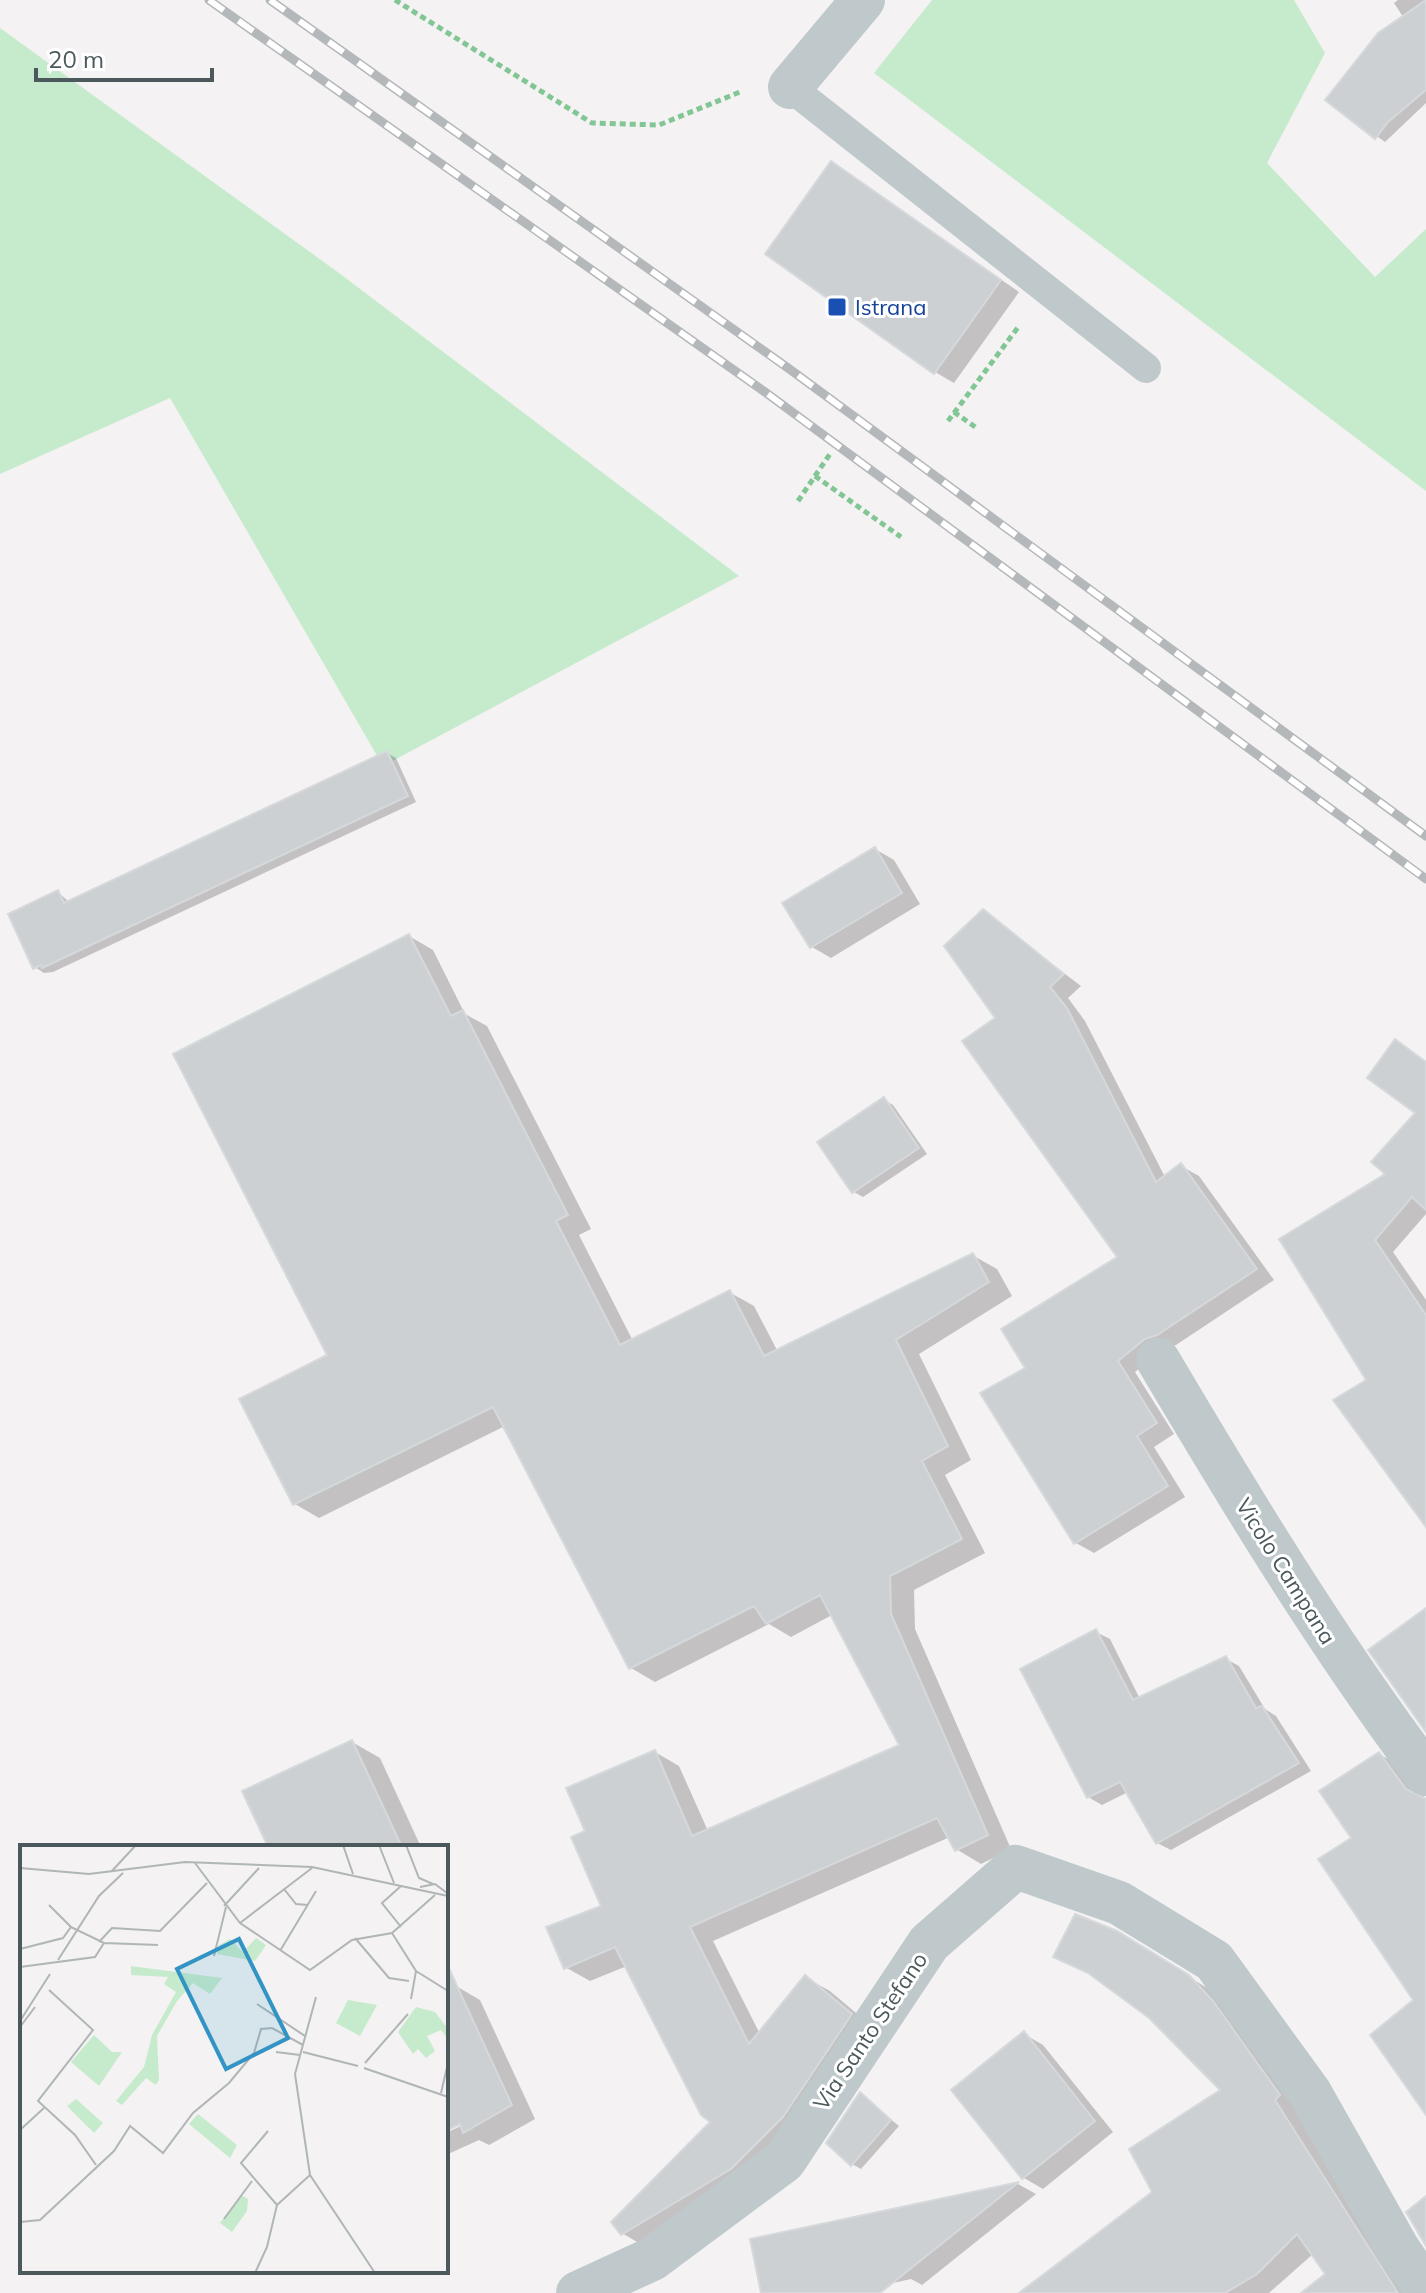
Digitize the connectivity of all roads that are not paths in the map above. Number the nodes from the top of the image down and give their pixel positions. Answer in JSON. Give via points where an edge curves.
{"nodes":[{"id":1,"x":863,"y":0,"type":"edge"},
{"id":2,"x":790,"y":87,"type":"joint"},
{"id":3,"x":1146,"y":368,"type":"dead end"},
{"id":4,"x":1158,"y":1360,"type":"dead end"},
{"id":5,"x":1426,"y":1774,"type":"edge"},
{"id":6,"x":1426,"y":2290,"type":"edge"},
{"id":7,"x":578,"y":2293,"type":"edge"}],
"edges":[{"from":1,"to":2,"type":"street"},
{"from":2,"to":3,"type":"lane"},
{"from":4,"to":5,"type":"street","name":"Vicolo Campana","via":[[1287,1577]]},
{"from":6,"to":7,"type":"street","name":"Via Santo Stefano","via":[[1310,2093],[1214,1961],[1119,1903],[1016,1867],[929,1943],[784,2161],[652,2259]]}]}
